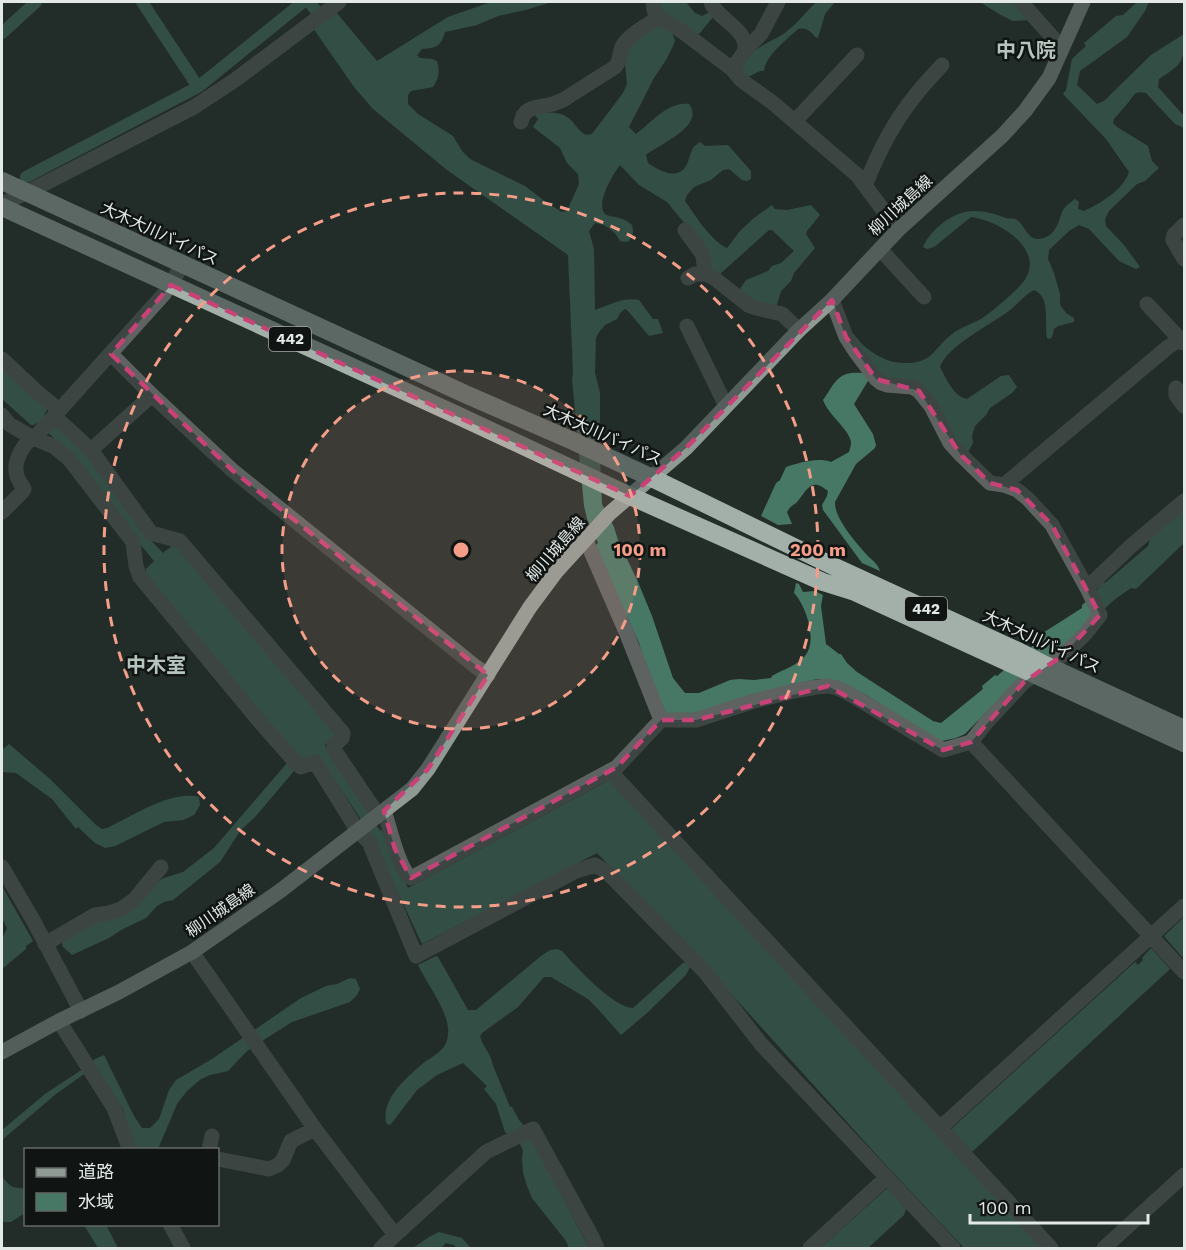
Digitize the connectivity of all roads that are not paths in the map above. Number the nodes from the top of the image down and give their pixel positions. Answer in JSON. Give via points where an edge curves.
{"nodes":[{"id":1,"x":653,"y":2,"type":"edge"},
{"id":2,"x":711,"y":2,"type":"edge"},
{"id":3,"x":778,"y":2,"type":"edge"},
{"id":4,"x":1021,"y":2,"type":"edge"},
{"id":5,"x":1083,"y":2,"type":"edge"},
{"id":6,"x":336,"y":3,"type":"edge"},
{"id":7,"x":659,"y":17,"type":"junction"},
{"id":8,"x":1062,"y":48,"type":"junction"},
{"id":9,"x":745,"y":50,"type":"junction"},
{"id":10,"x":857,"y":56,"type":"dead end"},
{"id":11,"x":942,"y":65,"type":"dead end"},
{"id":12,"x":732,"y":69,"type":"junction"},
{"id":13,"x":795,"y":121,"type":"junction"},
{"id":14,"x":521,"y":122,"type":"dead end"},
{"id":15,"x":2,"y":181,"type":"edge"},
{"id":16,"x":866,"y":186,"type":"junction"},
{"id":17,"x":26,"y":193,"type":"junction"},
{"id":18,"x":2,"y":205,"type":"edge"},
{"id":19,"x":1185,"y":225,"type":"edge"},
{"id":20,"x":685,"y":230,"type":"dead end"},
{"id":21,"x":898,"y":230,"type":"junction"},
{"id":22,"x":880,"y":249,"type":"junction"},
{"id":23,"x":1185,"y":259,"type":"edge"},
{"id":24,"x":183,"y":264,"type":"junction"},
{"id":25,"x":705,"y":273,"type":"junction"},
{"id":26,"x":688,"y":278,"type":"dead end"},
{"id":27,"x":171,"y":285,"type":"junction"},
{"id":28,"x":924,"y":297,"type":"dead end"},
{"id":29,"x":831,"y":300,"type":"junction"},
{"id":30,"x":1148,"y":304,"type":"dead end"},
{"id":31,"x":687,"y":326,"type":"dead end"},
{"id":32,"x":799,"y":330,"type":"junction"},
{"id":33,"x":1183,"y":343,"type":"edge"},
{"id":34,"x":111,"y":354,"type":"junction"},
{"id":35,"x":2,"y":359,"type":"edge"},
{"id":36,"x":1176,"y":388,"type":"dead end"},
{"id":37,"x":152,"y":394,"type":"junction"},
{"id":38,"x":1185,"y":405,"type":"edge"},
{"id":39,"x":726,"y":406,"type":"junction"},
{"id":40,"x":56,"y":413,"type":"junction"},
{"id":41,"x":2,"y":415,"type":"edge"},
{"id":42,"x":31,"y":437,"type":"junction"},
{"id":43,"x":90,"y":450,"type":"junction"},
{"id":44,"x":652,"y":478,"type":"junction"},
{"id":45,"x":1004,"y":485,"type":"junction"},
{"id":46,"x":630,"y":496,"type":"junction"},
{"id":47,"x":1185,"y":501,"type":"edge"},
{"id":48,"x":2,"y":512,"type":"edge"},
{"id":49,"x":588,"y":537,"type":"junction"},
{"id":50,"x":1088,"y":591,"type":"junction"},
{"id":51,"x":1014,"y":657,"type":"junction"},
{"id":52,"x":1040,"y":670,"type":"junction"},
{"id":53,"x":488,"y":675,"type":"junction"},
{"id":54,"x":661,"y":720,"type":"junction"},
{"id":55,"x":1185,"y":729,"type":"edge"},
{"id":56,"x":971,"y":742,"type":"junction"},
{"id":57,"x":1185,"y":743,"type":"edge"},
{"id":58,"x":610,"y":771,"type":"junction"},
{"id":59,"x":379,"y":815,"type":"junction"},
{"id":60,"x":359,"y":830,"type":"junction"},
{"id":61,"x":2,"y":867,"type":"edge"},
{"id":62,"x":161,"y":867,"type":"dead end"},
{"id":63,"x":1185,"y":906,"type":"edge"},
{"id":64,"x":1151,"y":936,"type":"junction"},
{"id":65,"x":45,"y":944,"type":"junction"},
{"id":66,"x":192,"y":952,"type":"junction"},
{"id":67,"x":1185,"y":972,"type":"edge"},
{"id":68,"x":81,"y":1011,"type":"junction"},
{"id":69,"x":59,"y":1021,"type":"junction"},
{"id":70,"x":2,"y":1052,"type":"edge"},
{"id":71,"x":940,"y":1128,"type":"junction"},
{"id":72,"x":315,"y":1129,"type":"junction"},
{"id":73,"x":130,"y":1148,"type":"edge"},
{"id":74,"x":219,"y":1159,"type":"edge"},
{"id":75,"x":1185,"y":1175,"type":"edge"},
{"id":76,"x":886,"y":1178,"type":"junction"},
{"id":77,"x":171,"y":1226,"type":"edge"},
{"id":78,"x":395,"y":1235,"type":"junction"},
{"id":79,"x":183,"y":1248,"type":"edge"},
{"id":80,"x":381,"y":1248,"type":"edge"},
{"id":81,"x":597,"y":1248,"type":"edge"},
{"id":82,"x":810,"y":1248,"type":"edge"},
{"id":83,"x":953,"y":1248,"type":"edge"},
{"id":84,"x":1051,"y":1248,"type":"edge"},
{"id":85,"x":1104,"y":1248,"type":"edge"}],
"edges":[{"from":1,"to":7,"type":"street"},
{"from":2,"to":9,"type":"street","via":[[739,32]]},
{"from":3,"to":9,"type":"street","via":[[761,34]]},
{"from":4,"to":8,"type":"street"},
{"from":5,"to":8,"type":"main road","name":"柳川城島線"},
{"from":6,"to":17,"type":"street","via":[[194,107]]},
{"from":7,"to":12,"type":"street"},
{"from":7,"to":14,"type":"street","via":[[627,40],[618,65],[563,100],[532,108]]},
{"from":8,"to":21,"type":"main road","name":"柳川城島線","via":[[1049,78],[1010,128]]},
{"from":9,"to":12,"type":"street"},
{"from":10,"to":13,"type":"street"},
{"from":11,"to":16,"type":"street","via":[[903,111],[876,158]]},
{"from":12,"to":13,"type":"street","via":[[741,81]]},
{"from":13,"to":16,"type":"street"},
{"from":15,"to":17,"type":"highway","name":"大木大川バイパス","number":"442"},
{"from":16,"to":21,"type":"street"},
{"from":17,"to":18,"type":"street"},
{"from":17,"to":24,"type":"highway","name":"大木大川バイパス","number":"442"},
{"from":18,"to":27,"type":"highway","name":"大木大川バイパス","number":"442"},
{"from":19,"to":23,"type":"street","via":[[1173,240]]},
{"from":20,"to":25,"type":"street","via":[[703,255]]},
{"from":21,"to":22,"type":"main road","name":"柳川城島線"},
{"from":22,"to":28,"type":"street"},
{"from":22,"to":29,"type":"main road","name":"柳川城島線"},
{"from":24,"to":27,"type":"street"},
{"from":24,"to":44,"type":"highway","name":"大木大川バイパス","number":"442"},
{"from":25,"to":26,"type":"street"},
{"from":25,"to":32,"type":"street","via":[[748,305],[782,314]]},
{"from":27,"to":34,"type":"street"},
{"from":27,"to":46,"type":"highway","name":"大木大川バイパス","number":"442"},
{"from":29,"to":32,"type":"main road","name":"柳川城島線"},
{"from":29,"to":45,"type":"street","via":[[846,337],[876,379],[919,391],[950,443],[990,483]]},
{"from":30,"to":33,"type":"street"},
{"from":31,"to":39,"type":"street"},
{"from":32,"to":39,"type":"main road","name":"柳川城島線"},
{"from":33,"to":45,"type":"street","via":[[1168,347]]},
{"from":34,"to":37,"type":"street"},
{"from":34,"to":40,"type":"street"},
{"from":35,"to":40,"type":"street"},
{"from":36,"to":38,"type":"street","via":[[1176,395]]},
{"from":37,"to":43,"type":"street"},
{"from":37,"to":53,"type":"street","via":[[232,470]]},
{"from":39,"to":44,"type":"main road","name":"柳川城島線"},
{"from":40,"to":42,"type":"street"},
{"from":40,"to":43,"type":"street"},
{"from":41,"to":42,"type":"street"},
{"from":42,"to":48,"type":"street","via":[[17,461],[16,474],[24,489]]},
{"from":42,"to":60,"type":"street","via":[[53,446],[69,459],[133,542],[140,577],[297,764],[302,767],[315,762]]},
{"from":43,"to":59,"type":"street","via":[[151,533],[180,541],[343,733],[334,751]]},
{"from":44,"to":46,"type":"main road","name":"柳川城島線"},
{"from":44,"to":51,"type":"highway","name":"大木大川バイパス","number":"442"},
{"from":45,"to":50,"type":"street","via":[[1028,499],[1052,525]]},
{"from":46,"to":49,"type":"main road","name":"柳川城島線"},
{"from":46,"to":51,"type":"highway","name":"大木大川バイパス","number":"442","via":[[823,582]]},
{"from":47,"to":50,"type":"street","via":[[1131,546]]},
{"from":49,"to":53,"type":"main road","name":"柳川城島線","via":[[530,607]]},
{"from":49,"to":54,"type":"street"},
{"from":50,"to":52,"type":"street","via":[[1100,615],[1062,656]]},
{"from":51,"to":52,"type":"highway","name":"大木大川バイパス","number":"442"},
{"from":52,"to":55,"type":"highway","name":"大木大川バイパス","number":"442"},
{"from":52,"to":56,"type":"street","via":[[1024,682]]},
{"from":52,"to":57,"type":"highway","name":"大木大川バイパス","number":"442"},
{"from":53,"to":59,"type":"main road","name":"柳川城島線","via":[[421,779]]},
{"from":54,"to":56,"type":"street","via":[[696,720],[754,701],[828,686],[848,693],[943,750]]},
{"from":54,"to":58,"type":"street"},
{"from":56,"to":64,"type":"street"},
{"from":58,"to":59,"type":"street","via":[[411,878],[406,875]]},
{"from":58,"to":71,"type":"street"},
{"from":59,"to":60,"type":"main road","name":"柳川城島線"},
{"from":60,"to":66,"type":"main road","name":"柳川城島線"},
{"from":60,"to":76,"type":"street","via":[[369,842],[416,956],[576,872],[600,867],[705,972],[761,1044]]},
{"from":61,"to":65,"type":"street"},
{"from":62,"to":65,"type":"street","via":[[135,899],[121,909],[95,915]]},
{"from":63,"to":64,"type":"street"},
{"from":64,"to":67,"type":"street"},
{"from":64,"to":71,"type":"street"},
{"from":65,"to":68,"type":"street"},
{"from":66,"to":68,"type":"main road","name":"柳川城島線"},
{"from":66,"to":72,"type":"street"},
{"from":68,"to":69,"type":"main road","name":"柳川城島線"},
{"from":69,"to":70,"type":"main road","name":"柳川城島線"},
{"from":69,"to":73,"type":"street","via":[[114,1108]]},
{"from":71,"to":84,"type":"street"},
{"from":72,"to":74,"type":"street","via":[[291,1141],[283,1161],[268,1169]]},
{"from":72,"to":78,"type":"street"},
{"from":75,"to":85,"type":"street"},
{"from":76,"to":82,"type":"street"},
{"from":76,"to":83,"type":"street"},
{"from":77,"to":79,"type":"street"},
{"from":78,"to":80,"type":"street"},
{"from":78,"to":81,"type":"street","via":[[486,1152],[533,1129]]}]}
